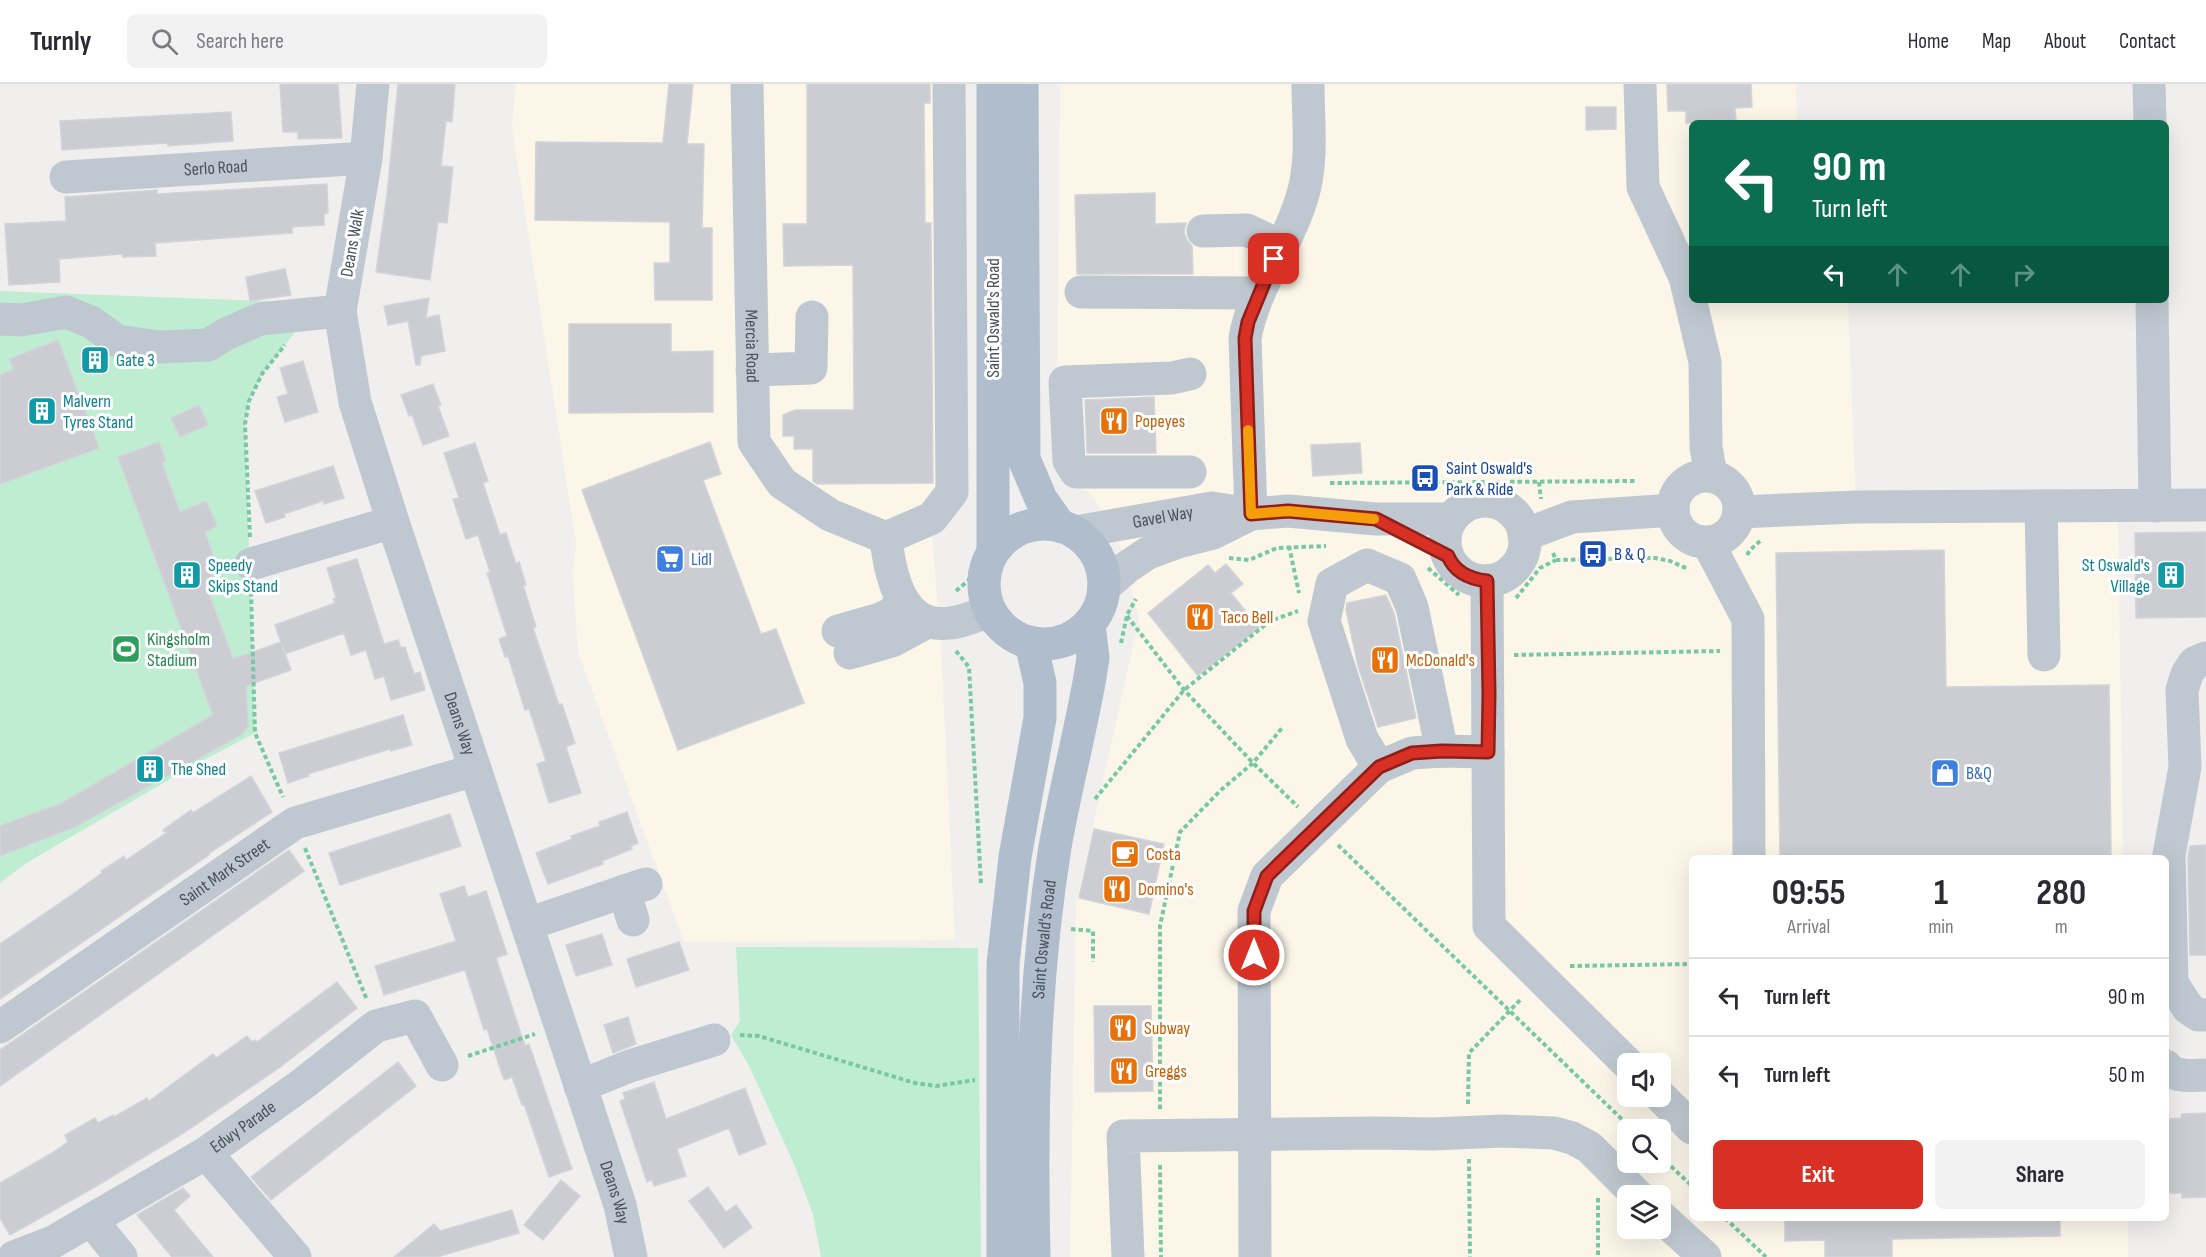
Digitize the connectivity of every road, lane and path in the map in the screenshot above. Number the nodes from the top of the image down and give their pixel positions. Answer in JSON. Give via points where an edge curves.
{"nodes":[{"id":1,"x":373,"y":84,"type":"edge"},
{"id":2,"x":747,"y":84,"type":"edge"},
{"id":3,"x":949,"y":84,"type":"edge"},
{"id":4,"x":993,"y":84,"type":"edge"},
{"id":5,"x":1022,"y":84,"type":"edge"},
{"id":6,"x":1308,"y":84,"type":"edge"},
{"id":7,"x":1640,"y":84,"type":"edge"},
{"id":8,"x":2149,"y":84,"type":"edge"},
{"id":9,"x":2150,"y":120,"type":"edge"},
{"id":10,"x":366,"y":158,"type":"junction"},
{"id":11,"x":66,"y":177,"type":"dead end"},
{"id":12,"x":1203,"y":231,"type":"dead end"},
{"id":13,"x":1280,"y":246,"type":"junction"},
{"id":14,"x":1081,"y":292,"type":"dead end"},
{"id":15,"x":1259,"y":293,"type":"junction"},
{"id":16,"x":1689,"y":293,"type":"edge"},
{"id":17,"x":1691,"y":303,"type":"edge"},
{"id":18,"x":2152,"y":303,"type":"edge"},
{"id":19,"x":340,"y":311,"type":"junction"},
{"id":20,"x":302,"y":315,"type":"junction"},
{"id":21,"x":812,"y":317,"type":"dead end"},
{"id":22,"x":0,"y":319,"type":"edge"},
{"id":23,"x":752,"y":370,"type":"junction"},
{"id":24,"x":1190,"y":374,"type":"dead end"},
{"id":25,"x":355,"y":402,"type":"joint"},
{"id":26,"x":1190,"y":472,"type":"dead end"},
{"id":27,"x":1711,"y":476,"type":"junction"},
{"id":28,"x":1644,"y":481,"type":"dead end"},
{"id":29,"x":1539,"y":482,"type":"junction"},
{"id":30,"x":1321,"y":483,"type":"dead end"},
{"id":31,"x":2042,"y":506,"type":"junction"},
{"id":32,"x":2155,"y":506,"type":"junction"},
{"id":33,"x":2206,"y":506,"type":"edge"},
{"id":34,"x":1673,"y":510,"type":"junction"},
{"id":35,"x":1740,"y":512,"type":"junction"},
{"id":36,"x":1251,"y":514,"type":"junction"},
{"id":37,"x":1376,"y":519,"type":"junction"},
{"id":38,"x":1451,"y":519,"type":"junction"},
{"id":39,"x":393,"y":522,"type":"junction"},
{"id":40,"x":1068,"y":529,"type":"junction"},
{"id":41,"x":1535,"y":531,"type":"junction"},
{"id":42,"x":886,"y":538,"type":"junction"},
{"id":43,"x":1767,"y":538,"type":"dead end"},
{"id":44,"x":1708,"y":543,"type":"junction"},
{"id":45,"x":1289,"y":546,"type":"dead end"},
{"id":46,"x":993,"y":552,"type":"junction"},
{"id":47,"x":1448,"y":556,"type":"junction"},
{"id":48,"x":1556,"y":560,"type":"junction"},
{"id":49,"x":251,"y":564,"type":"junction"},
{"id":50,"x":1689,"y":570,"type":"dead end"},
{"id":51,"x":1726,"y":578,"type":"junction"},
{"id":52,"x":1487,"y":581,"type":"junction"},
{"id":53,"x":1104,"y":587,"type":"junction"},
{"id":54,"x":1141,"y":589,"type":"dead end"},
{"id":55,"x":902,"y":600,"type":"junction"},
{"id":56,"x":1514,"y":601,"type":"dead end"},
{"id":57,"x":1309,"y":610,"type":"junction"},
{"id":58,"x":990,"y":611,"type":"junction"},
{"id":59,"x":1127,"y":615,"type":"junction"},
{"id":60,"x":927,"y":622,"type":"junction"},
{"id":61,"x":1089,"y":625,"type":"junction"},
{"id":62,"x":1030,"y":643,"type":"junction"},
{"id":63,"x":1120,"y":649,"type":"dead end"},
{"id":64,"x":1748,"y":651,"type":"junction"},
{"id":65,"x":1488,"y":655,"type":"junction"},
{"id":66,"x":2044,"y":655,"type":"dead end"},
{"id":67,"x":2206,"y":658,"type":"edge"},
{"id":68,"x":1184,"y":690,"type":"junction"},
{"id":69,"x":1282,"y":728,"type":"dead end"},
{"id":70,"x":1442,"y":751,"type":"junction"},
{"id":71,"x":1488,"y":752,"type":"junction"},
{"id":72,"x":1253,"y":763,"type":"junction"},
{"id":73,"x":1379,"y":767,"type":"junction"},
{"id":74,"x":475,"y":770,"type":"junction"},
{"id":75,"x":1088,"y":808,"type":"dead end"},
{"id":76,"x":295,"y":823,"type":"junction"},
{"id":77,"x":1319,"y":826,"type":"junction"},
{"id":78,"x":1749,"y":855,"type":"edge"},
{"id":79,"x":634,"y":898,"type":"dead end"},
{"id":80,"x":1070,"y":918,"type":"dead end"},
{"id":81,"x":528,"y":924,"type":"junction"},
{"id":82,"x":1068,"y":929,"type":"dead end"},
{"id":83,"x":1689,"y":964,"type":"edge"},
{"id":84,"x":1540,"y":978,"type":"junction"},
{"id":85,"x":1509,"y":1011,"type":"junction"},
{"id":86,"x":2184,"y":1011,"type":"edge"},
{"id":87,"x":376,"y":1026,"type":"junction"},
{"id":88,"x":560,"y":1026,"type":"junction"},
{"id":89,"x":0,"y":1027,"type":"edge"},
{"id":90,"x":714,"y":1040,"type":"joint"},
{"id":91,"x":1617,"y":1053,"type":"edge"},
{"id":92,"x":442,"y":1065,"type":"joint"},
{"id":93,"x":2169,"y":1070,"type":"edge"},
{"id":94,"x":2206,"y":1075,"type":"edge"},
{"id":95,"x":984,"y":1079,"type":"dead end"},
{"id":96,"x":580,"y":1086,"type":"junction"},
{"id":97,"x":1671,"y":1107,"type":"edge"},
{"id":98,"x":1622,"y":1119,"type":"edge"},
{"id":99,"x":1689,"y":1125,"type":"edge"},
{"id":100,"x":1468,"y":1132,"type":"junction"},
{"id":101,"x":1255,"y":1134,"type":"junction"},
{"id":102,"x":1160,"y":1135,"type":"junction"},
{"id":103,"x":206,"y":1153,"type":"junction"},
{"id":104,"x":1671,"y":1166,"type":"edge"},
{"id":105,"x":1689,"y":1183,"type":"edge"},
{"id":106,"x":1627,"y":1185,"type":"edge"},
{"id":107,"x":91,"y":1220,"type":"junction"},
{"id":108,"x":1728,"y":1221,"type":"edge"},
{"id":109,"x":1671,"y":1226,"type":"edge"},
{"id":110,"x":14,"y":1257,"type":"edge"},
{"id":111,"x":121,"y":1257,"type":"edge"},
{"id":112,"x":295,"y":1257,"type":"edge"},
{"id":113,"x":631,"y":1257,"type":"edge"},
{"id":114,"x":1003,"y":1257,"type":"edge"},
{"id":115,"x":1034,"y":1257,"type":"edge"},
{"id":116,"x":1128,"y":1257,"type":"edge"},
{"id":117,"x":1161,"y":1257,"type":"edge"},
{"id":118,"x":1255,"y":1257,"type":"edge"},
{"id":119,"x":1470,"y":1257,"type":"edge"},
{"id":120,"x":1705,"y":1257,"type":"edge"},
{"id":121,"x":1766,"y":1257,"type":"edge"}],
"edges":[{"from":1,"to":10,"type":"street","name":"Deans Walk"},
{"from":2,"to":23,"type":"street","name":"Mercia Road"},
{"from":3,"to":42,"type":"street","via":[[952,492],[932,518]]},
{"from":4,"to":46,"type":"main road","name":"Saint Oswald's Road"},
{"from":5,"to":40,"type":"main road","name":"Saint Oswald's Road","via":[[1024,459],[1041,499]]},
{"from":6,"to":13,"type":"street","via":[[1308,171],[1303,194]]},
{"from":7,"to":16,"type":"street","via":[[1643,187],[1685,276]]},
{"from":8,"to":9,"type":"street"},
{"from":10,"to":11,"type":"street","name":"Serlo Road"},
{"from":10,"to":19,"type":"street","name":"Deans Walk"},
{"from":12,"to":13,"type":"street","via":[[1247,230]]},
{"from":13,"to":15,"type":"street"},
{"from":14,"to":15,"type":"street"},
{"from":15,"to":36,"type":"street","via":[[1245,338]]},
{"from":17,"to":27,"type":"street","via":[[1705,362],[1706,447]]},
{"from":18,"to":32,"type":"street"},
{"from":19,"to":20,"type":"street"},
{"from":19,"to":25,"type":"street","name":"Deans Walk"},
{"from":20,"to":22,"type":"street","via":[[260,319],[208,345],[160,347],[117,341],[91,322],[66,312],[21,320]]},
{"from":20,"to":49,"type":"path","via":[[296,331],[262,374],[249,401],[245,424]]},
{"from":21,"to":23,"type":"street","via":[[811,368]]},
{"from":23,"to":42,"type":"street","name":"Mercia Road","via":[[754,442],[782,483],[830,515]]},
{"from":24,"to":26,"type":"street","via":[[1065,382],[1069,461],[1076,472]]},
{"from":25,"to":39,"type":"street","name":"Deans Way"},
{"from":27,"to":34,"type":"street","via":[[1683,485],[1676,494]]},
{"from":27,"to":35,"type":"street","via":[[1731,487]]},
{"from":28,"to":29,"type":"path"},
{"from":29,"to":30,"type":"path"},
{"from":29,"to":41,"type":"path"},
{"from":31,"to":32,"type":"street"},
{"from":31,"to":35,"type":"street"},
{"from":31,"to":66,"type":"street"},
{"from":32,"to":33,"type":"street"},
{"from":34,"to":41,"type":"street","via":[[1572,517]]},
{"from":34,"to":44,"type":"street","via":[[1678,528],[1686,537]]},
{"from":35,"to":44,"type":"street","via":[[1730,533]]},
{"from":36,"to":37,"type":"street","via":[[1288,511]]},
{"from":36,"to":40,"type":"street","name":"Gavel Way","via":[[1212,508]]},
{"from":36,"to":53,"type":"street","via":[[1213,532],[1149,553]]},
{"from":37,"to":38,"type":"street"},
{"from":37,"to":47,"type":"street"},
{"from":38,"to":41,"type":"street","via":[[1461,509],[1484,501],[1510,510]]},
{"from":38,"to":47,"type":"street","via":[[1446,532]]},
{"from":39,"to":49,"type":"street"},
{"from":39,"to":74,"type":"street","name":"Deans Way"},
{"from":40,"to":46,"type":"main road","via":[[1041,523],[1026,526],[1005,537]]},
{"from":40,"to":53,"type":"main road","via":[[1086,540],[1099,559]]},
{"from":41,"to":48,"type":"path"},
{"from":41,"to":52,"type":"street","via":[[1511,572]]},
{"from":42,"to":55,"type":"street","via":[[890,570]]},
{"from":43,"to":51,"type":"path","via":[[1750,550],[1748,567]]},
{"from":44,"to":51,"type":"street"},
{"from":45,"to":57,"type":"path"},
{"from":46,"to":58,"type":"main road","via":[[985,569],[984,590]]},
{"from":47,"to":52,"type":"street","via":[[1460,572],[1473,580]]},
{"from":48,"to":50,"type":"path","via":[[1654,558]]},
{"from":48,"to":56,"type":"path","via":[[1540,568]]},
{"from":49,"to":76,"type":"path","via":[[255,733]]},
{"from":51,"to":64,"type":"street","via":[[1748,619]]},
{"from":52,"to":65,"type":"street"},
{"from":53,"to":61,"type":"main road"},
{"from":54,"to":59,"type":"path"},
{"from":55,"to":60,"type":"street"},
{"from":55,"to":60,"type":"street","via":[[893,613],[844,642],[892,641]]},
{"from":57,"to":68,"type":"path","via":[[1270,621]]},
{"from":57,"to":70,"type":"street","via":[[1391,581],[1407,594]]},
{"from":57,"to":73,"type":"street","via":[[1362,739]]},
{"from":58,"to":60,"type":"street","via":[[950,623]]},
{"from":58,"to":62,"type":"main road","via":[[1012,635]]},
{"from":59,"to":63,"type":"path"},
{"from":59,"to":68,"type":"path"},
{"from":61,"to":62,"type":"main road","via":[[1067,640]]},
{"from":61,"to":115,"type":"main road","name":"Saint Oswald's Road","via":[[1093,658],[1055,847],[1039,975],[1034,1076]]},
{"from":62,"to":114,"type":"main road","name":"Saint Oswald's Road","via":[[1040,683],[1040,718],[1015,857],[1003,964]]},
{"from":64,"to":65,"type":"path"},
{"from":64,"to":78,"type":"street"},
{"from":65,"to":71,"type":"street"},
{"from":67,"to":86,"type":"street","via":[[2194,663],[2182,690],[2185,767],[2169,855],[2172,982]]},
{"from":68,"to":72,"type":"path"},
{"from":68,"to":75,"type":"path"},
{"from":69,"to":72,"type":"path"},
{"from":70,"to":71,"type":"street"},
{"from":70,"to":73,"type":"street","via":[[1412,753]]},
{"from":71,"to":84,"type":"street","via":[[1489,926]]},
{"from":72,"to":77,"type":"path"},
{"from":72,"to":102,"type":"path","via":[[1180,832],[1160,926]]},
{"from":73,"to":77,"type":"street"},
{"from":74,"to":76,"type":"street","name":"Saint Mark Street"},
{"from":74,"to":81,"type":"street","name":"Deans Way"},
{"from":76,"to":87,"type":"path"},
{"from":76,"to":89,"type":"street","name":"Saint Mark Street"},
{"from":77,"to":85,"type":"path"},
{"from":77,"to":101,"type":"street","via":[[1267,876],[1254,911]]},
{"from":79,"to":81,"type":"street"},
{"from":80,"to":82,"type":"path"},
{"from":81,"to":88,"type":"street","name":"Deans Way"},
{"from":83,"to":84,"type":"path","via":[[1553,966]]},
{"from":84,"to":85,"type":"path"},
{"from":84,"to":91,"type":"street"},
{"from":85,"to":98,"type":"path"},
{"from":85,"to":100,"type":"path","via":[[1469,1053]]},
{"from":87,"to":92,"type":"street","name":"Edwy Parade","via":[[415,1016]]},
{"from":87,"to":103,"type":"street","name":"Edwy Parade"},
{"from":88,"to":92,"type":"path"},
{"from":88,"to":96,"type":"street","name":"Deans Way"},
{"from":90,"to":95,"type":"path","via":[[731,1035],[759,1036],[915,1083],[936,1086]]},
{"from":90,"to":96,"type":"street"},
{"from":93,"to":94,"type":"street","via":[[2180,1076]]},
{"from":96,"to":113,"type":"street","name":"Deans Way","via":[[620,1205]]},
{"from":97,"to":99,"type":"street"},
{"from":100,"to":101,"type":"street"},
{"from":100,"to":106,"type":"street","via":[[1554,1133],[1572,1138],[1589,1147]]},
{"from":100,"to":119,"type":"path"},
{"from":101,"to":102,"type":"street"},
{"from":101,"to":118,"type":"street"},
{"from":102,"to":116,"type":"street","via":[[1123,1136]]},
{"from":102,"to":117,"type":"path"},
{"from":103,"to":107,"type":"street","name":"Edwy Parade"},
{"from":103,"to":112,"type":"street"},
{"from":104,"to":105,"type":"path"},
{"from":107,"to":110,"type":"street","name":"Edwy Parade","via":[[54,1242]]},
{"from":107,"to":111,"type":"street"},
{"from":108,"to":121,"type":"path"},
{"from":109,"to":120,"type":"street"}]}
